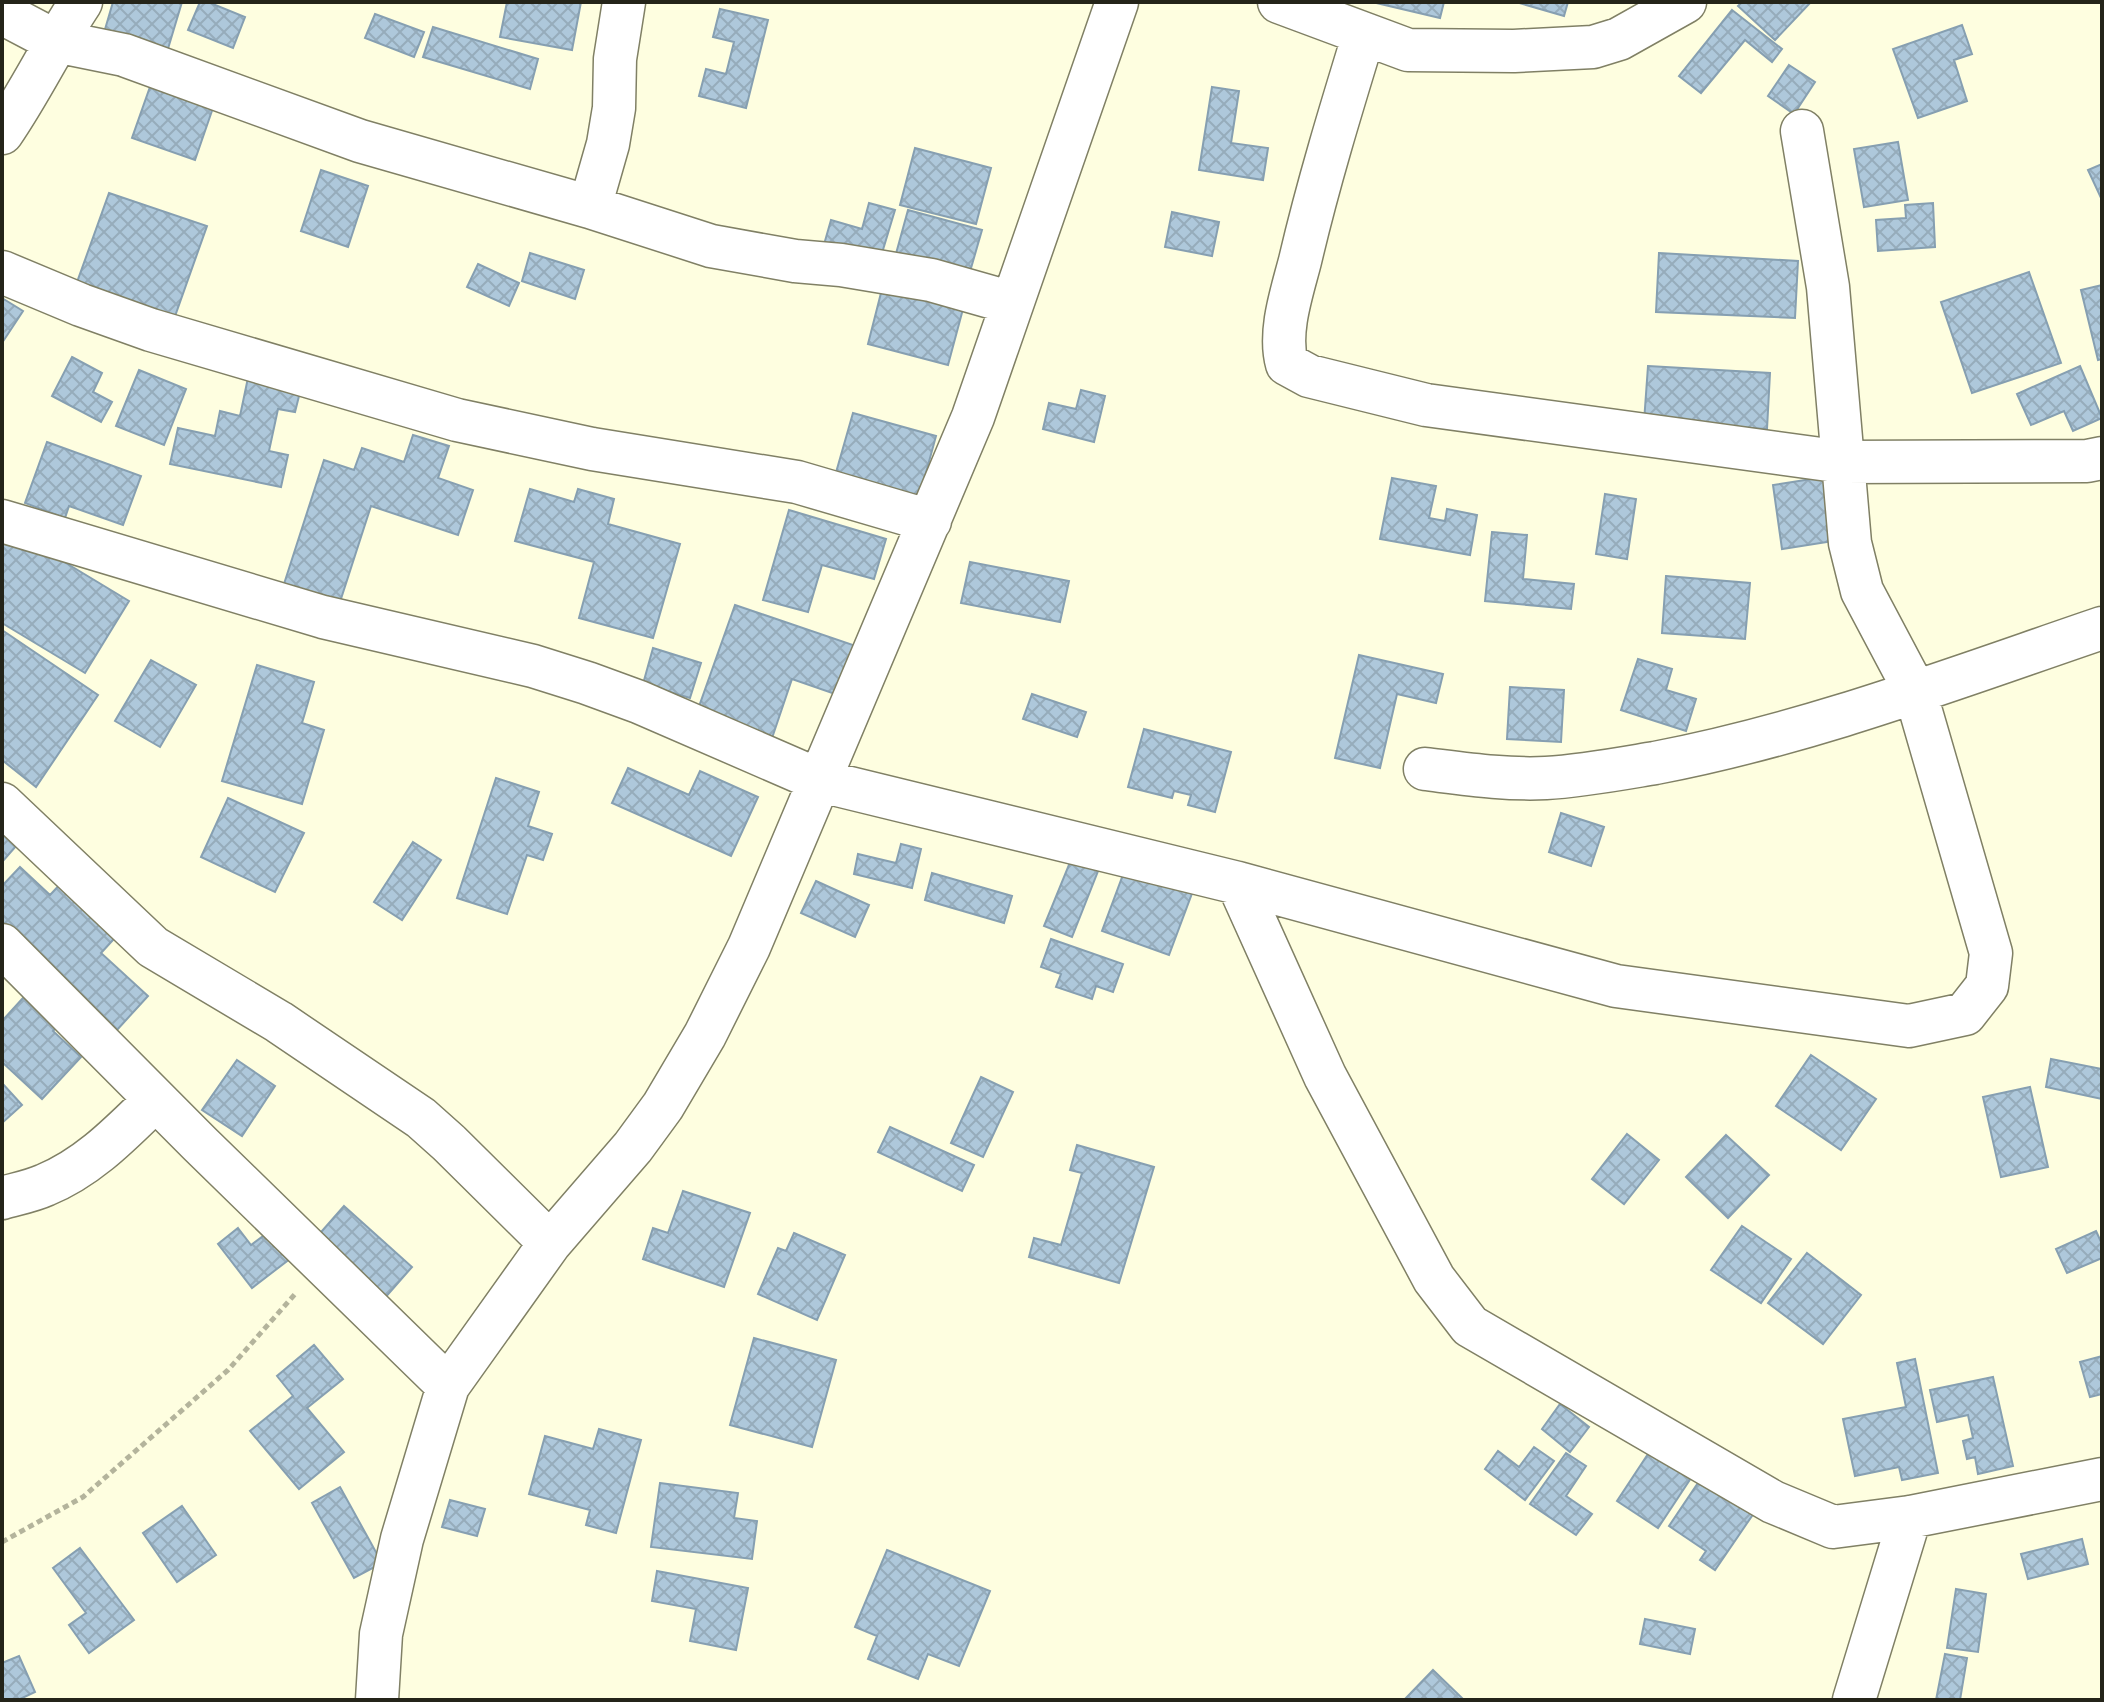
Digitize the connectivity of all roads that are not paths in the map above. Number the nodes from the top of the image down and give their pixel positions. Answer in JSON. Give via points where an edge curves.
{"nodes":[{"id":1,"x":81,"y":2,"type":"edge"},
{"id":2,"x":624,"y":2,"type":"edge"},
{"id":3,"x":1117,"y":2,"type":"edge"},
{"id":4,"x":1279,"y":2,"type":"edge"},
{"id":5,"x":1685,"y":2,"type":"edge"},
{"id":6,"x":2,"y":13,"type":"edge"},
{"id":7,"x":1364,"y":34,"type":"junction"},
{"id":8,"x":55,"y":41,"type":"junction"},
{"id":9,"x":1802,"y":131,"type":"dead end"},
{"id":10,"x":2,"y":133,"type":"edge"},
{"id":11,"x":590,"y":207,"type":"junction"},
{"id":12,"x":2,"y":272,"type":"edge"},
{"id":13,"x":1012,"y":303,"type":"junction"},
{"id":14,"x":2102,"y":458,"type":"edge"},
{"id":15,"x":1843,"y":462,"type":"junction"},
{"id":16,"x":2,"y":521,"type":"edge"},
{"id":17,"x":930,"y":521,"type":"junction"},
{"id":18,"x":2102,"y":628,"type":"edge"},
{"id":19,"x":1915,"y":691,"type":"junction"},
{"id":20,"x":1425,"y":769,"type":"dead end"},
{"id":21,"x":821,"y":781,"type":"junction"},
{"id":22,"x":2,"y":804,"type":"edge"},
{"id":23,"x":1238,"y":883,"type":"junction"},
{"id":24,"x":2,"y":945,"type":"edge"},
{"id":25,"x":155,"y":1100,"type":"junction"},
{"id":26,"x":2,"y":1198,"type":"edge"},
{"id":27,"x":550,"y":1243,"type":"junction"},
{"id":28,"x":448,"y":1386,"type":"junction"},
{"id":29,"x":2102,"y":1479,"type":"edge"},
{"id":30,"x":1910,"y":1517,"type":"junction"},
{"id":31,"x":377,"y":1700,"type":"edge"},
{"id":32,"x":1854,"y":1700,"type":"edge"}],
"edges":[{"from":1,"to":8,"type":"street"},
{"from":2,"to":11,"type":"street","via":[[614,108]]},
{"from":3,"to":13,"type":"street"},
{"from":4,"to":7,"type":"street"},
{"from":5,"to":7,"type":"street","via":[[1619,39],[1593,47],[1408,50]]},
{"from":6,"to":8,"type":"street"},
{"from":7,"to":15,"type":"street","via":[[1287,312],[1287,364],[1309,376],[1426,405]]},
{"from":8,"to":10,"type":"street"},
{"from":8,"to":11,"type":"street","via":[[124,55],[360,141]]},
{"from":9,"to":15,"type":"street","via":[[1828,287]]},
{"from":11,"to":13,"type":"street","via":[[711,246],[931,280]]},
{"from":12,"to":17,"type":"street","via":[[151,330],[457,420],[592,449],[797,482]]},
{"from":13,"to":17,"type":"street"},
{"from":14,"to":15,"type":"street"},
{"from":15,"to":19,"type":"street","via":[[1850,543],[1862,591]]},
{"from":16,"to":21,"type":"street","via":[[323,617],[587,683]]},
{"from":17,"to":21,"type":"street"},
{"from":18,"to":19,"type":"street"},
{"from":19,"to":20,"type":"street","via":[[1721,750],[1620,769],[1493,778]]},
{"from":19,"to":23,"type":"street","via":[[1991,953],[1987,986],[1965,1014],[1909,1026],[1616,986]]},
{"from":21,"to":23,"type":"street"},
{"from":21,"to":27,"type":"street","via":[[705,1035],[633,1147]]},
{"from":22,"to":27,"type":"street","via":[[153,947],[279,1022],[421,1118]]},
{"from":23,"to":30,"type":"street","via":[[1325,1076],[1434,1279],[1470,1326],[1773,1502],[1833,1527]]},
{"from":24,"to":25,"type":"street"},
{"from":25,"to":26,"type":"street","via":[[77,1168]]},
{"from":25,"to":28,"type":"street"},
{"from":27,"to":28,"type":"street"},
{"from":28,"to":31,"type":"street","via":[[402,1539],[381,1634]]},
{"from":29,"to":30,"type":"street"},
{"from":30,"to":32,"type":"street"}]}
